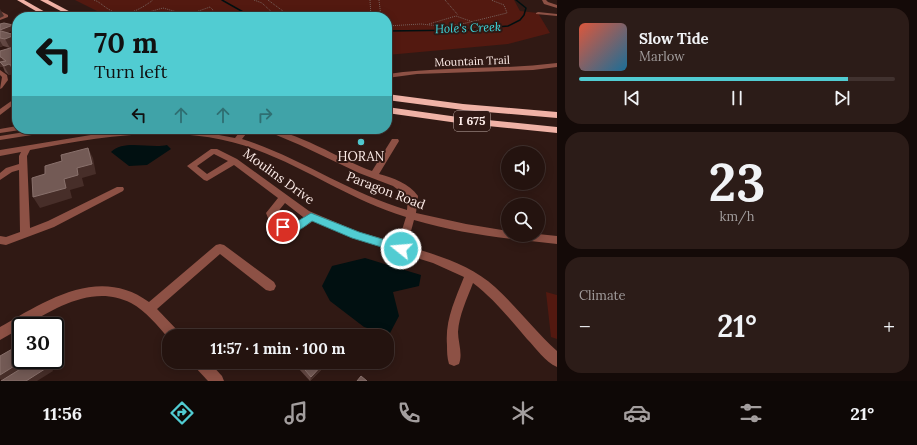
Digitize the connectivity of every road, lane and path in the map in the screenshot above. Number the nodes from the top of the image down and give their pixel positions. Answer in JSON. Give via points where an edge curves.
{"nodes":[{"id":1,"x":20,"y":0,"type":"edge"},
{"id":2,"x":43,"y":0,"type":"edge"},
{"id":3,"x":94,"y":0,"type":"edge"},
{"id":4,"x":153,"y":0,"type":"edge"},
{"id":5,"x":254,"y":0,"type":"edge"},
{"id":6,"x":268,"y":0,"type":"edge"},
{"id":7,"x":370,"y":0,"type":"edge"},
{"id":8,"x":379,"y":0,"type":"edge"},
{"id":9,"x":445,"y":0,"type":"edge"},
{"id":10,"x":491,"y":0,"type":"edge"},
{"id":11,"x":544,"y":0,"type":"edge"},
{"id":12,"x":557,"y":7,"type":"edge"},
{"id":13,"x":0,"y":12,"type":"edge"},
{"id":14,"x":42,"y":12,"type":"edge"},
{"id":15,"x":67,"y":12,"type":"edge"},
{"id":16,"x":114,"y":12,"type":"edge"},
{"id":17,"x":132,"y":12,"type":"edge"},
{"id":18,"x":149,"y":12,"type":"edge"},
{"id":19,"x":175,"y":12,"type":"edge"},
{"id":20,"x":194,"y":12,"type":"edge"},
{"id":21,"x":213,"y":12,"type":"edge"},
{"id":22,"x":272,"y":12,"type":"edge"},
{"id":23,"x":284,"y":12,"type":"edge"},
{"id":24,"x":371,"y":12,"type":"edge"},
{"id":25,"x":380,"y":12,"type":"edge"},
{"id":26,"x":538,"y":13,"type":"dead end"},
{"id":27,"x":557,"y":15,"type":"edge"},
{"id":28,"x":458,"y":16,"type":"junction"},
{"id":29,"x":1,"y":19,"type":"edge"},
{"id":30,"x":474,"y":22,"type":"junction"},
{"id":31,"x":427,"y":24,"type":"junction"},
{"id":32,"x":392,"y":26,"type":"edge"},
{"id":33,"x":557,"y":65,"type":"edge"},
{"id":34,"x":0,"y":72,"type":"edge"},
{"id":35,"x":392,"y":75,"type":"edge"},
{"id":36,"x":1,"y":85,"type":"edge"},
{"id":37,"x":392,"y":98,"type":"edge"},
{"id":38,"x":12,"y":103,"type":"edge"},
{"id":39,"x":392,"y":111,"type":"edge"},
{"id":40,"x":0,"y":113,"type":"edge"},
{"id":41,"x":557,"y":115,"type":"edge"},
{"id":42,"x":12,"y":129,"type":"edge"},
{"id":43,"x":557,"y":130,"type":"edge"},
{"id":44,"x":0,"y":131,"type":"edge"},
{"id":45,"x":26,"y":134,"type":"edge"},
{"id":46,"x":95,"y":134,"type":"edge"},
{"id":47,"x":208,"y":134,"type":"edge"},
{"id":48,"x":242,"y":134,"type":"edge"},
{"id":49,"x":279,"y":134,"type":"edge"},
{"id":50,"x":0,"y":138,"type":"edge"},
{"id":51,"x":237,"y":140,"type":"junction"},
{"id":52,"x":395,"y":141,"type":"dead end"},
{"id":53,"x":27,"y":149,"type":"junction"},
{"id":54,"x":0,"y":153,"type":"edge"},
{"id":55,"x":230,"y":159,"type":"dead end"},
{"id":56,"x":24,"y":165,"type":"junction"},
{"id":57,"x":374,"y":175,"type":"junction"},
{"id":58,"x":0,"y":177,"type":"edge"},
{"id":59,"x":120,"y":189,"type":"dead end"},
{"id":60,"x":284,"y":198,"type":"junction"},
{"id":61,"x":411,"y":216,"type":"junction"},
{"id":62,"x":311,"y":217,"type":"junction"},
{"id":63,"x":25,"y":234,"type":"junction"},
{"id":64,"x":0,"y":240,"type":"edge"},
{"id":65,"x":557,"y":240,"type":"edge"},
{"id":66,"x":401,"y":249,"type":"junction"},
{"id":67,"x":470,"y":275,"type":"junction"},
{"id":68,"x":270,"y":286,"type":"dead end"},
{"id":69,"x":149,"y":309,"type":"junction"},
{"id":70,"x":168,"y":329,"type":"edge"},
{"id":71,"x":0,"y":334,"type":"edge"},
{"id":72,"x":454,"y":359,"type":"dead end"},
{"id":73,"x":557,"y":360,"type":"edge"},
{"id":74,"x":207,"y":369,"type":"edge"},
{"id":75,"x":218,"y":381,"type":"edge"}],
"edges":[{"from":1,"to":14,"type":"highway"},
{"from":2,"to":15,"type":"highway"},
{"from":3,"to":16,"type":"path"},
{"from":4,"to":17,"type":"path","via":[[144,8]]},
{"from":5,"to":22,"type":"path","via":[[262,3]]},
{"from":6,"to":23,"type":"path"},
{"from":7,"to":24,"type":"path"},
{"from":8,"to":25,"type":"path"},
{"from":9,"to":28,"type":"path"},
{"from":10,"to":30,"type":"path","via":[[504,5],[507,13]]},
{"from":11,"to":12,"type":"street"},
{"from":13,"to":29,"type":"street","via":[[6,16]]},
{"from":18,"to":19,"type":"path","via":[[163,8]]},
{"from":20,"to":21,"type":"path","via":[[210,7]]},
{"from":26,"to":27,"type":"street"},
{"from":28,"to":30,"type":"path"},
{"from":28,"to":31,"type":"path"},
{"from":30,"to":31,"type":"path","via":[[440,26]]},
{"from":31,"to":32,"type":"path"},
{"from":33,"to":35,"type":"street","name":"Mountain Trail"},
{"from":34,"to":36,"type":"street","via":[[5,76]]},
{"from":37,"to":41,"type":"highway","number":"I 675"},
{"from":38,"to":40,"type":"street"},
{"from":39,"to":43,"type":"highway","number":"I 675"},
{"from":42,"to":44,"type":"street"},
{"from":45,"to":50,"type":"street"},
{"from":46,"to":53,"type":"street","name":"Paragon Road"},
{"from":47,"to":51,"type":"street","name":"Paragon Road"},
{"from":48,"to":51,"type":"street"},
{"from":49,"to":57,"type":"street"},
{"from":51,"to":61,"type":"street","name":"Paragon Road","via":[[265,150],[377,203]]},
{"from":52,"to":57,"type":"street"},
{"from":53,"to":54,"type":"street","name":"Paragon Road"},
{"from":53,"to":56,"type":"street","via":[[23,156]]},
{"from":55,"to":60,"type":"street","name":"Moulins Drive"},
{"from":56,"to":58,"type":"street","via":[[9,170]]},
{"from":56,"to":63,"type":"street"},
{"from":57,"to":61,"type":"street","via":[[408,190],[413,196]]},
{"from":59,"to":63,"type":"street","via":[[51,224]]},
{"from":60,"to":62,"type":"street","name":"Moulins Drive"},
{"from":60,"to":62,"type":"street","via":[[271,213],[272,218],[283,227],[296,228]]},
{"from":61,"to":65,"type":"street","name":"Paragon Road","via":[[494,234]]},
{"from":61,"to":66,"type":"street"},
{"from":62,"to":66,"type":"street","name":"Moulins Drive"},
{"from":63,"to":64,"type":"street","via":[[6,241]]},
{"from":66,"to":67,"type":"street","name":"Moulins Drive","via":[[436,259]]},
{"from":67,"to":72,"type":"street","via":[[454,317]]},
{"from":67,"to":73,"type":"street","name":"Moulins Drive","via":[[491,290],[541,346]]},
{"from":68,"to":69,"type":"street","via":[[220,248]]},
{"from":69,"to":70,"type":"street"},
{"from":69,"to":71,"type":"street","via":[[116,292],[79,293]]},
{"from":74,"to":75,"type":"street"}]}
